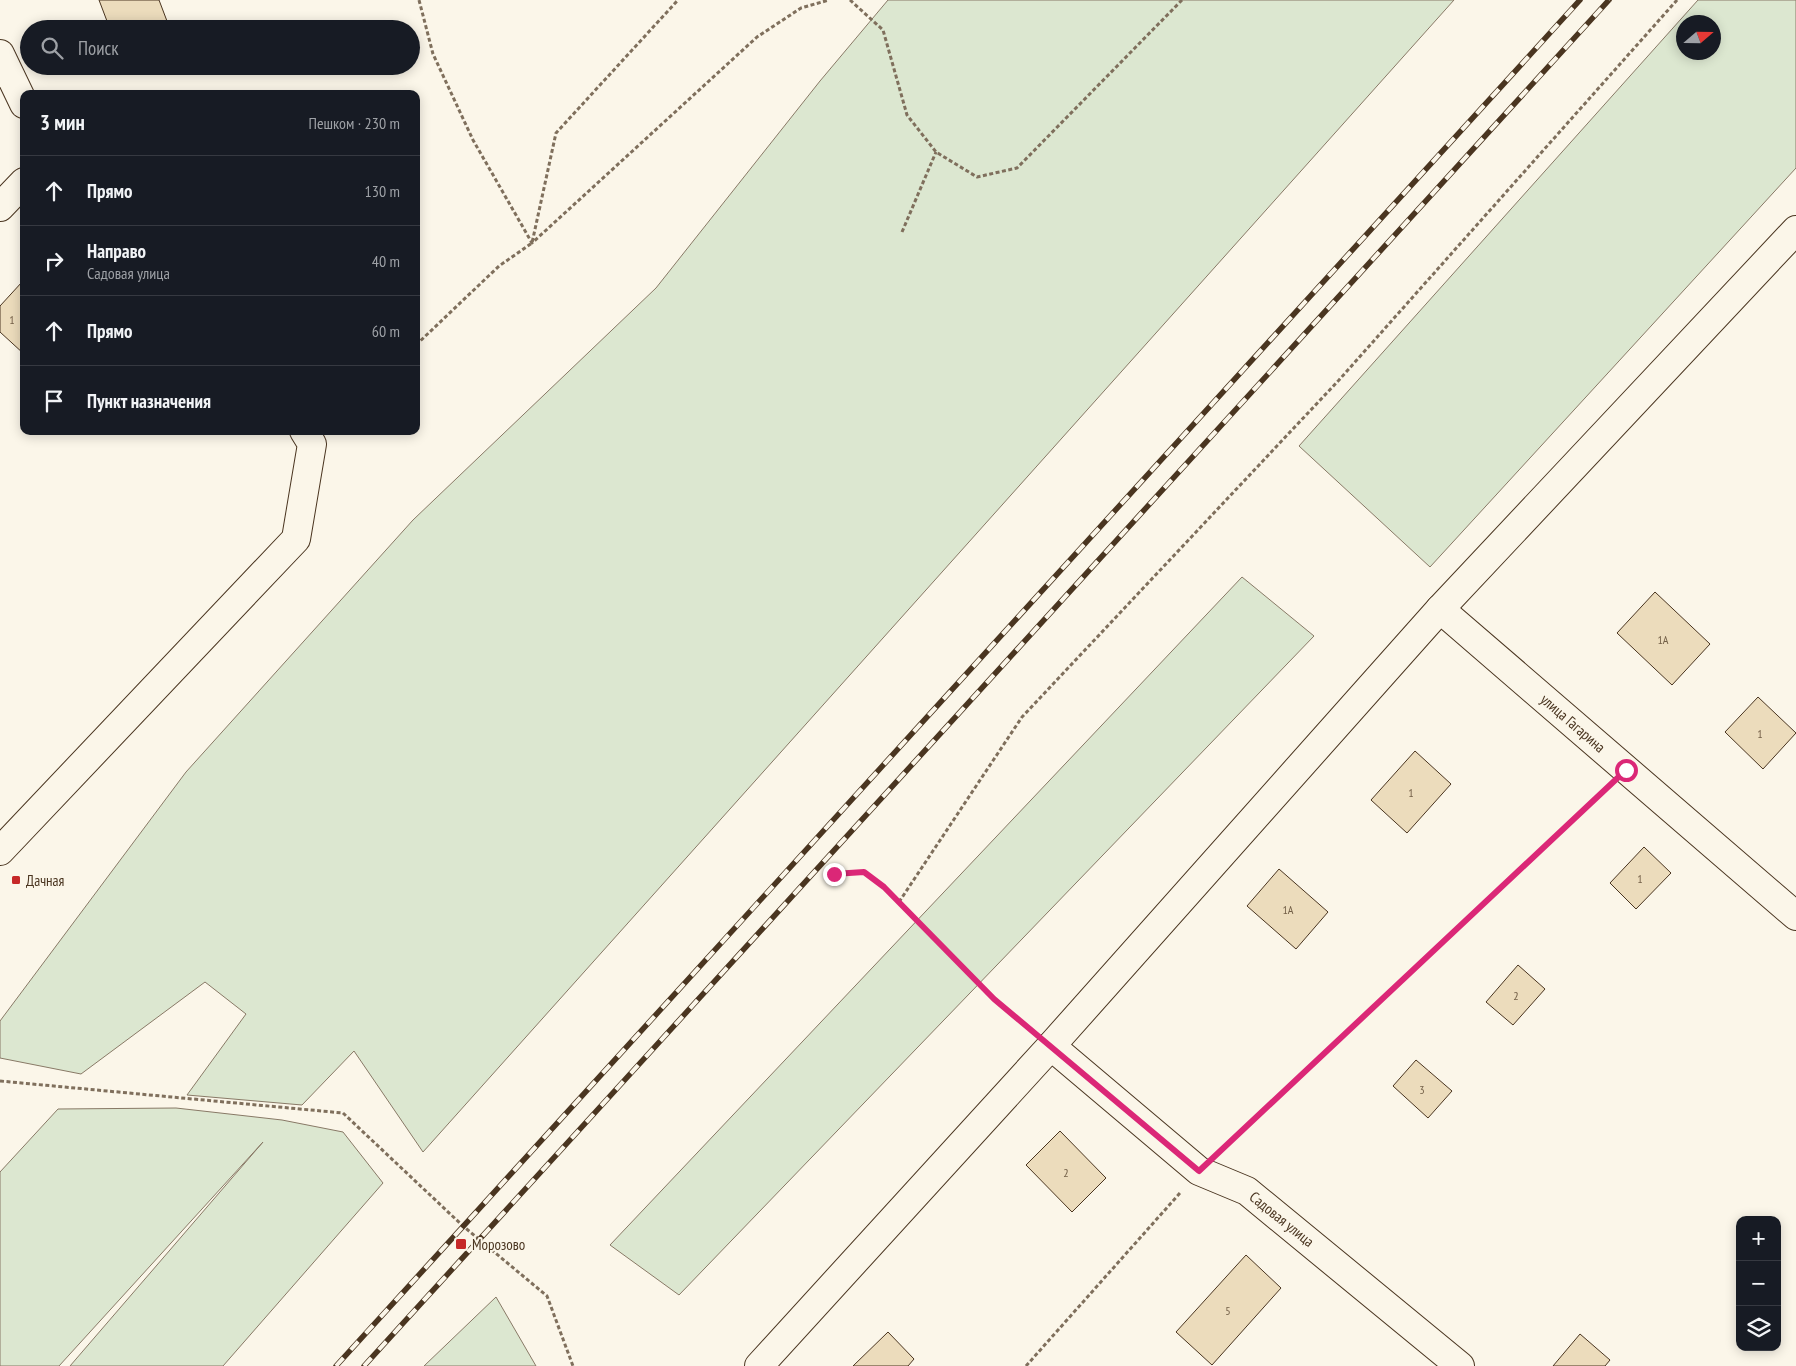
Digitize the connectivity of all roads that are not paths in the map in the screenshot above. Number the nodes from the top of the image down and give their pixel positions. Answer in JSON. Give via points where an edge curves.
{"nodes":[{"id":1,"x":0,"y":54,"type":"edge"},
{"id":2,"x":20,"y":96,"type":"edge"},
{"id":3,"x":20,"y":186,"type":"edge"},
{"id":4,"x":0,"y":206,"type":"edge"},
{"id":5,"x":1796,"y":230,"type":"edge"},
{"id":6,"x":306,"y":435,"type":"edge"},
{"id":7,"x":1440,"y":609,"type":"junction"},
{"id":8,"x":0,"y":851,"type":"edge"},
{"id":9,"x":1796,"y":916,"type":"edge"},
{"id":10,"x":1051,"y":1046,"type":"junction"},
{"id":11,"x":760,"y":1366,"type":"edge"},
{"id":12,"x":1460,"y":1366,"type":"edge"}],
"edges":[{"from":1,"to":2,"type":"street"},
{"from":3,"to":4,"type":"street"},
{"from":5,"to":7,"type":"street"},
{"from":6,"to":8,"type":"street","via":[[312,444],[296,539]]},
{"from":7,"to":9,"type":"street","name":"улица Гагарина"},
{"from":7,"to":10,"type":"street"},
{"from":10,"to":11,"type":"street"},
{"from":10,"to":12,"type":"street","name":"Садовая улица","via":[[1199,1171],[1247,1190]]}]}
